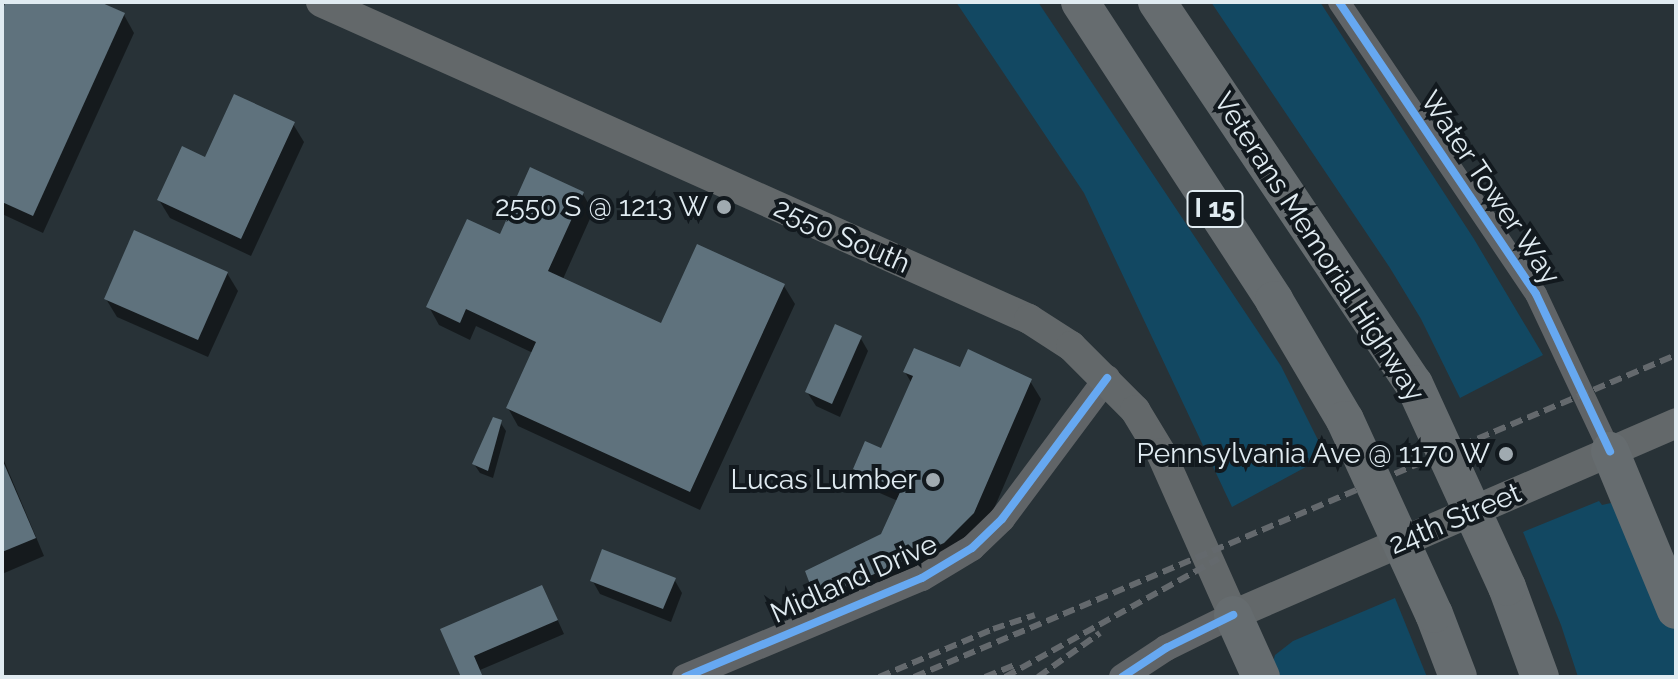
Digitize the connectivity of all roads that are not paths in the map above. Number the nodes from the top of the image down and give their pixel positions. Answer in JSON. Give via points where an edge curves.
{"nodes":[{"id":1,"x":321,"y":2,"type":"edge"},
{"id":2,"x":1080,"y":2,"type":"edge"},
{"id":3,"x":1157,"y":2,"type":"edge"},
{"id":4,"x":1339,"y":2,"type":"edge"},
{"id":5,"x":1107,"y":378,"type":"junction"},
{"id":6,"x":1676,"y":423,"type":"edge"},
{"id":7,"x":1610,"y":451,"type":"junction"},
{"id":8,"x":1676,"y":610,"type":"edge"},
{"id":9,"x":1233,"y":615,"type":"junction"},
{"id":10,"x":685,"y":677,"type":"edge"},
{"id":11,"x":1122,"y":677,"type":"edge"},
{"id":12,"x":1261,"y":677,"type":"edge"},
{"id":13,"x":1458,"y":677,"type":"edge"},
{"id":14,"x":1540,"y":677,"type":"edge"}],
"edges":[{"from":1,"to":5,"type":"main road","name":"2550 South","via":[[1029,319]]},
{"from":2,"to":13,"type":"highway","number":"I 15","bridge":true,"via":[[1274,300],[1345,420]]},
{"from":3,"to":14,"type":"highway","name":"Veterans Memorial Highway","number":"I 15","bridge":true,"via":[[1414,384],[1507,587]]},
{"from":4,"to":7,"type":"street","name":"Water Tower Way","via":[[1536,294]]},
{"from":5,"to":9,"type":"main road","name":"2550 South","via":[[1135,410],[1161,453]]},
{"from":5,"to":10,"type":"street","name":"Midland Drive","via":[[1002,519],[972,548],[922,578]]},
{"from":6,"to":7,"type":"main road","name":"24th Street"},
{"from":7,"to":8,"type":"highway"},
{"from":7,"to":9,"type":"main road","name":"24th Street"},
{"from":9,"to":11,"type":"street"},
{"from":9,"to":12,"type":"highway"}]}
